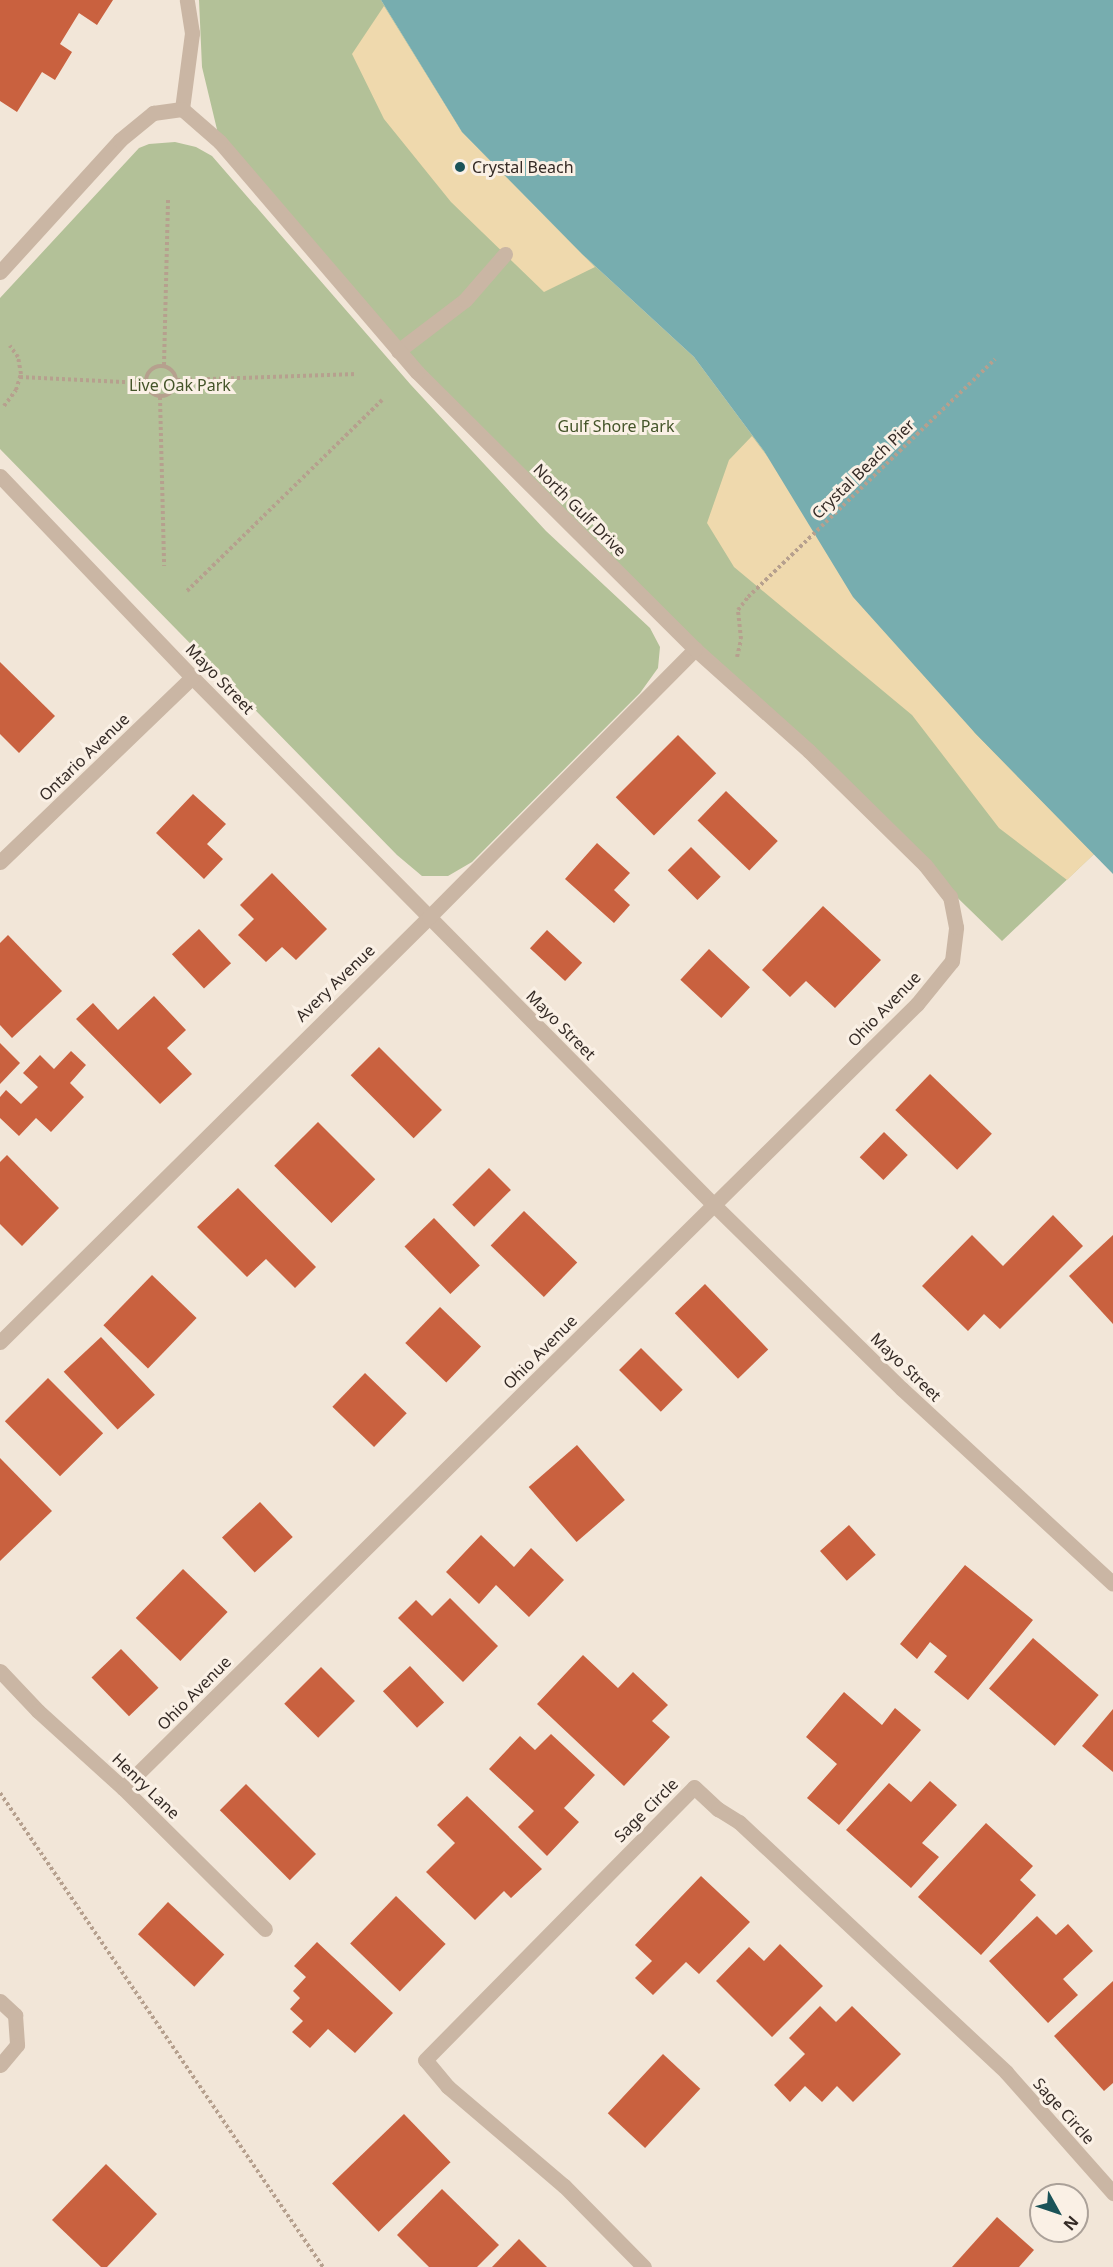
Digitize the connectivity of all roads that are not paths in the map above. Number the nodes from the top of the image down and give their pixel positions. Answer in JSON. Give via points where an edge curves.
{"nodes":[{"id":1,"x":187,"y":0,"type":"edge"},
{"id":2,"x":182,"y":109,"type":"junction"},
{"id":3,"x":505,"y":255,"type":"dead end"},
{"id":4,"x":0,"y":272,"type":"edge"},
{"id":5,"x":399,"y":351,"type":"junction"},
{"id":6,"x":0,"y":476,"type":"edge"},
{"id":7,"x":694,"y":650,"type":"junction"},
{"id":8,"x":192,"y":677,"type":"junction"},
{"id":9,"x":0,"y":862,"type":"edge"},
{"id":10,"x":429,"y":917,"type":"junction"},
{"id":11,"x":956,"y":927,"type":"joint"},
{"id":12,"x":714,"y":1205,"type":"junction"},
{"id":13,"x":0,"y":1342,"type":"edge"},
{"id":14,"x":1113,"y":1584,"type":"edge"},
{"id":15,"x":0,"y":1671,"type":"edge"},
{"id":16,"x":123,"y":1788,"type":"junction"},
{"id":17,"x":265,"y":1929,"type":"dead end"},
{"id":18,"x":0,"y":2001,"type":"edge"},
{"id":19,"x":0,"y":2065,"type":"edge"},
{"id":20,"x":1113,"y":2193,"type":"edge"},
{"id":21,"x":644,"y":2267,"type":"edge"}],
"edges":[{"from":1,"to":2,"type":"street","via":[[192,33]]},
{"from":2,"to":4,"type":"street","via":[[153,113],[120,140]]},
{"from":2,"to":5,"type":"street","name":"North Gulf Drive","via":[[220,142]]},
{"from":3,"to":5,"type":"street","via":[[465,300]]},
{"from":5,"to":7,"type":"street","name":"North Gulf Drive"},
{"from":6,"to":8,"type":"street","name":"Mayo Street"},
{"from":7,"to":10,"type":"street","name":"Avery Avenue"},
{"from":7,"to":11,"type":"street","name":"North Gulf Drive","via":[[809,751],[925,865],[950,897]]},
{"from":8,"to":9,"type":"street","name":"Ontario Avenue"},
{"from":8,"to":10,"type":"street","name":"Mayo Street"},
{"from":10,"to":12,"type":"street","name":"Mayo Street"},
{"from":10,"to":13,"type":"street","name":"Avery Avenue"},
{"from":11,"to":12,"type":"street","name":"Ohio Avenue","via":[[952,961],[917,1004]]},
{"from":12,"to":14,"type":"street","name":"Mayo Street","via":[[902,1389]]},
{"from":12,"to":16,"type":"street","name":"Ohio Avenue"},
{"from":15,"to":16,"type":"street","name":"Henry Lane"},
{"from":16,"to":17,"type":"street","name":"Henry Lane"},
{"from":18,"to":19,"type":"street","via":[[15,2015],[17,2045]]},
{"from":20,"to":21,"type":"street","name":"Sage Circle","via":[[1006,2072],[739,1822],[694,1787],[425,2060],[448,2086],[564,2186]]}]}
